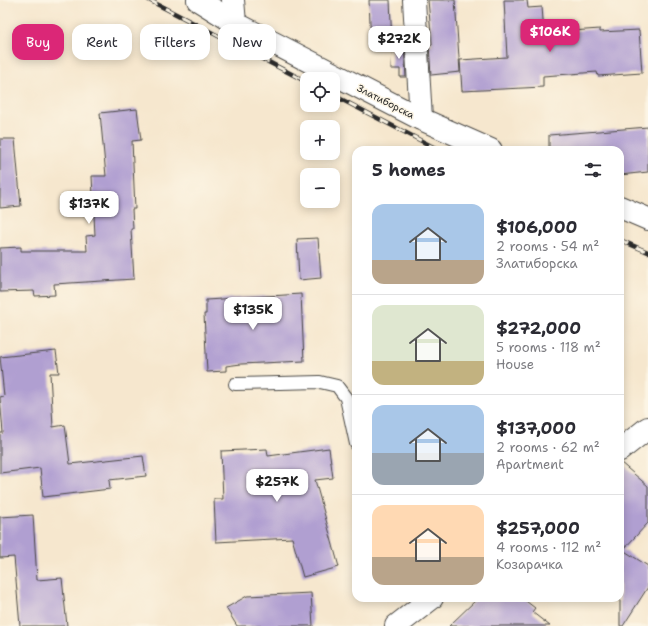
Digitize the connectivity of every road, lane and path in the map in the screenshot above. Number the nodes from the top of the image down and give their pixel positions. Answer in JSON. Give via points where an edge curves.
{"nodes":[{"id":1,"x":198,"y":0,"type":"edge"},
{"id":2,"x":233,"y":0,"type":"edge"},
{"id":3,"x":414,"y":0,"type":"edge"},
{"id":4,"x":235,"y":23,"type":"junction"},
{"id":5,"x":421,"y":119,"type":"junction"},
{"id":6,"x":482,"y":146,"type":"edge"},
{"id":7,"x":624,"y":209,"type":"edge"},
{"id":8,"x":648,"y":220,"type":"edge"},
{"id":9,"x":235,"y":384,"type":"dead end"},
{"id":10,"x":352,"y":426,"type":"edge"},
{"id":11,"x":648,"y":428,"type":"edge"},
{"id":12,"x":624,"y":447,"type":"edge"},
{"id":13,"x":420,"y":602,"type":"edge"},
{"id":14,"x":396,"y":626,"type":"edge"}],
"edges":[{"from":1,"to":4,"type":"street","name":"Златиборска"},
{"from":2,"to":4,"type":"street"},
{"from":3,"to":5,"type":"street"},
{"from":4,"to":5,"type":"street","name":"Златиборска"},
{"from":5,"to":6,"type":"street","name":"Златиборска"},
{"from":7,"to":8,"type":"street"},
{"from":9,"to":10,"type":"lane","via":[[320,382],[337,386],[346,398]]},
{"from":11,"to":12,"type":"street"},
{"from":13,"to":14,"type":"street"}]}
